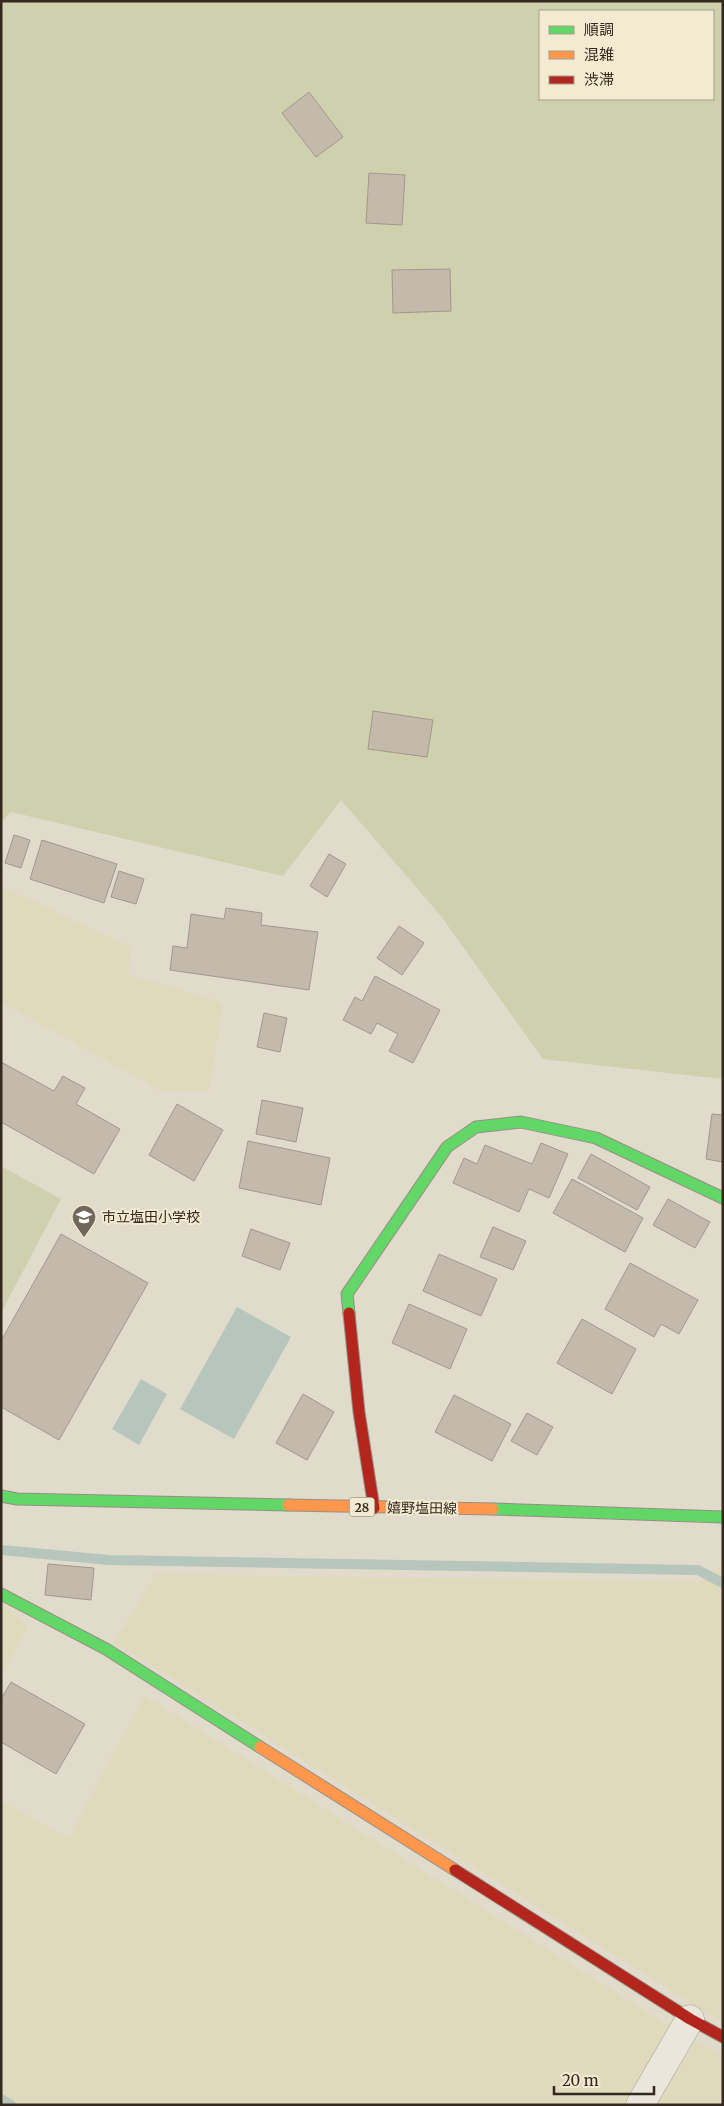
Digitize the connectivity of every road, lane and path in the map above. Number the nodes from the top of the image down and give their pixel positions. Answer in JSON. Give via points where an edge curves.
{"nodes":[{"id":1,"x":723,"y":1198,"type":"edge"},
{"id":2,"x":1,"y":1496,"type":"edge"},
{"id":3,"x":374,"y":1508,"type":"junction"},
{"id":4,"x":723,"y":1518,"type":"edge"},
{"id":5,"x":1,"y":1594,"type":"edge"},
{"id":6,"x":690,"y":2020,"type":"junction"},
{"id":7,"x":723,"y":2037,"type":"edge"},
{"id":8,"x":640,"y":2105,"type":"edge"}],
"edges":[{"from":1,"to":3,"type":"street","via":[[596,1138],[521,1122],[476,1128],[447,1147],[347,1294],[359,1412]]},
{"from":2,"to":3,"type":"street","name":"嬉野塩田線","number":"28"},
{"from":3,"to":4,"type":"street","name":"嬉野塩田線","number":"28","via":[[582,1511]]},
{"from":5,"to":6,"type":"street","via":[[106,1649]]},
{"from":6,"to":7,"type":"street"},
{"from":6,"to":8,"type":"street"}]}
